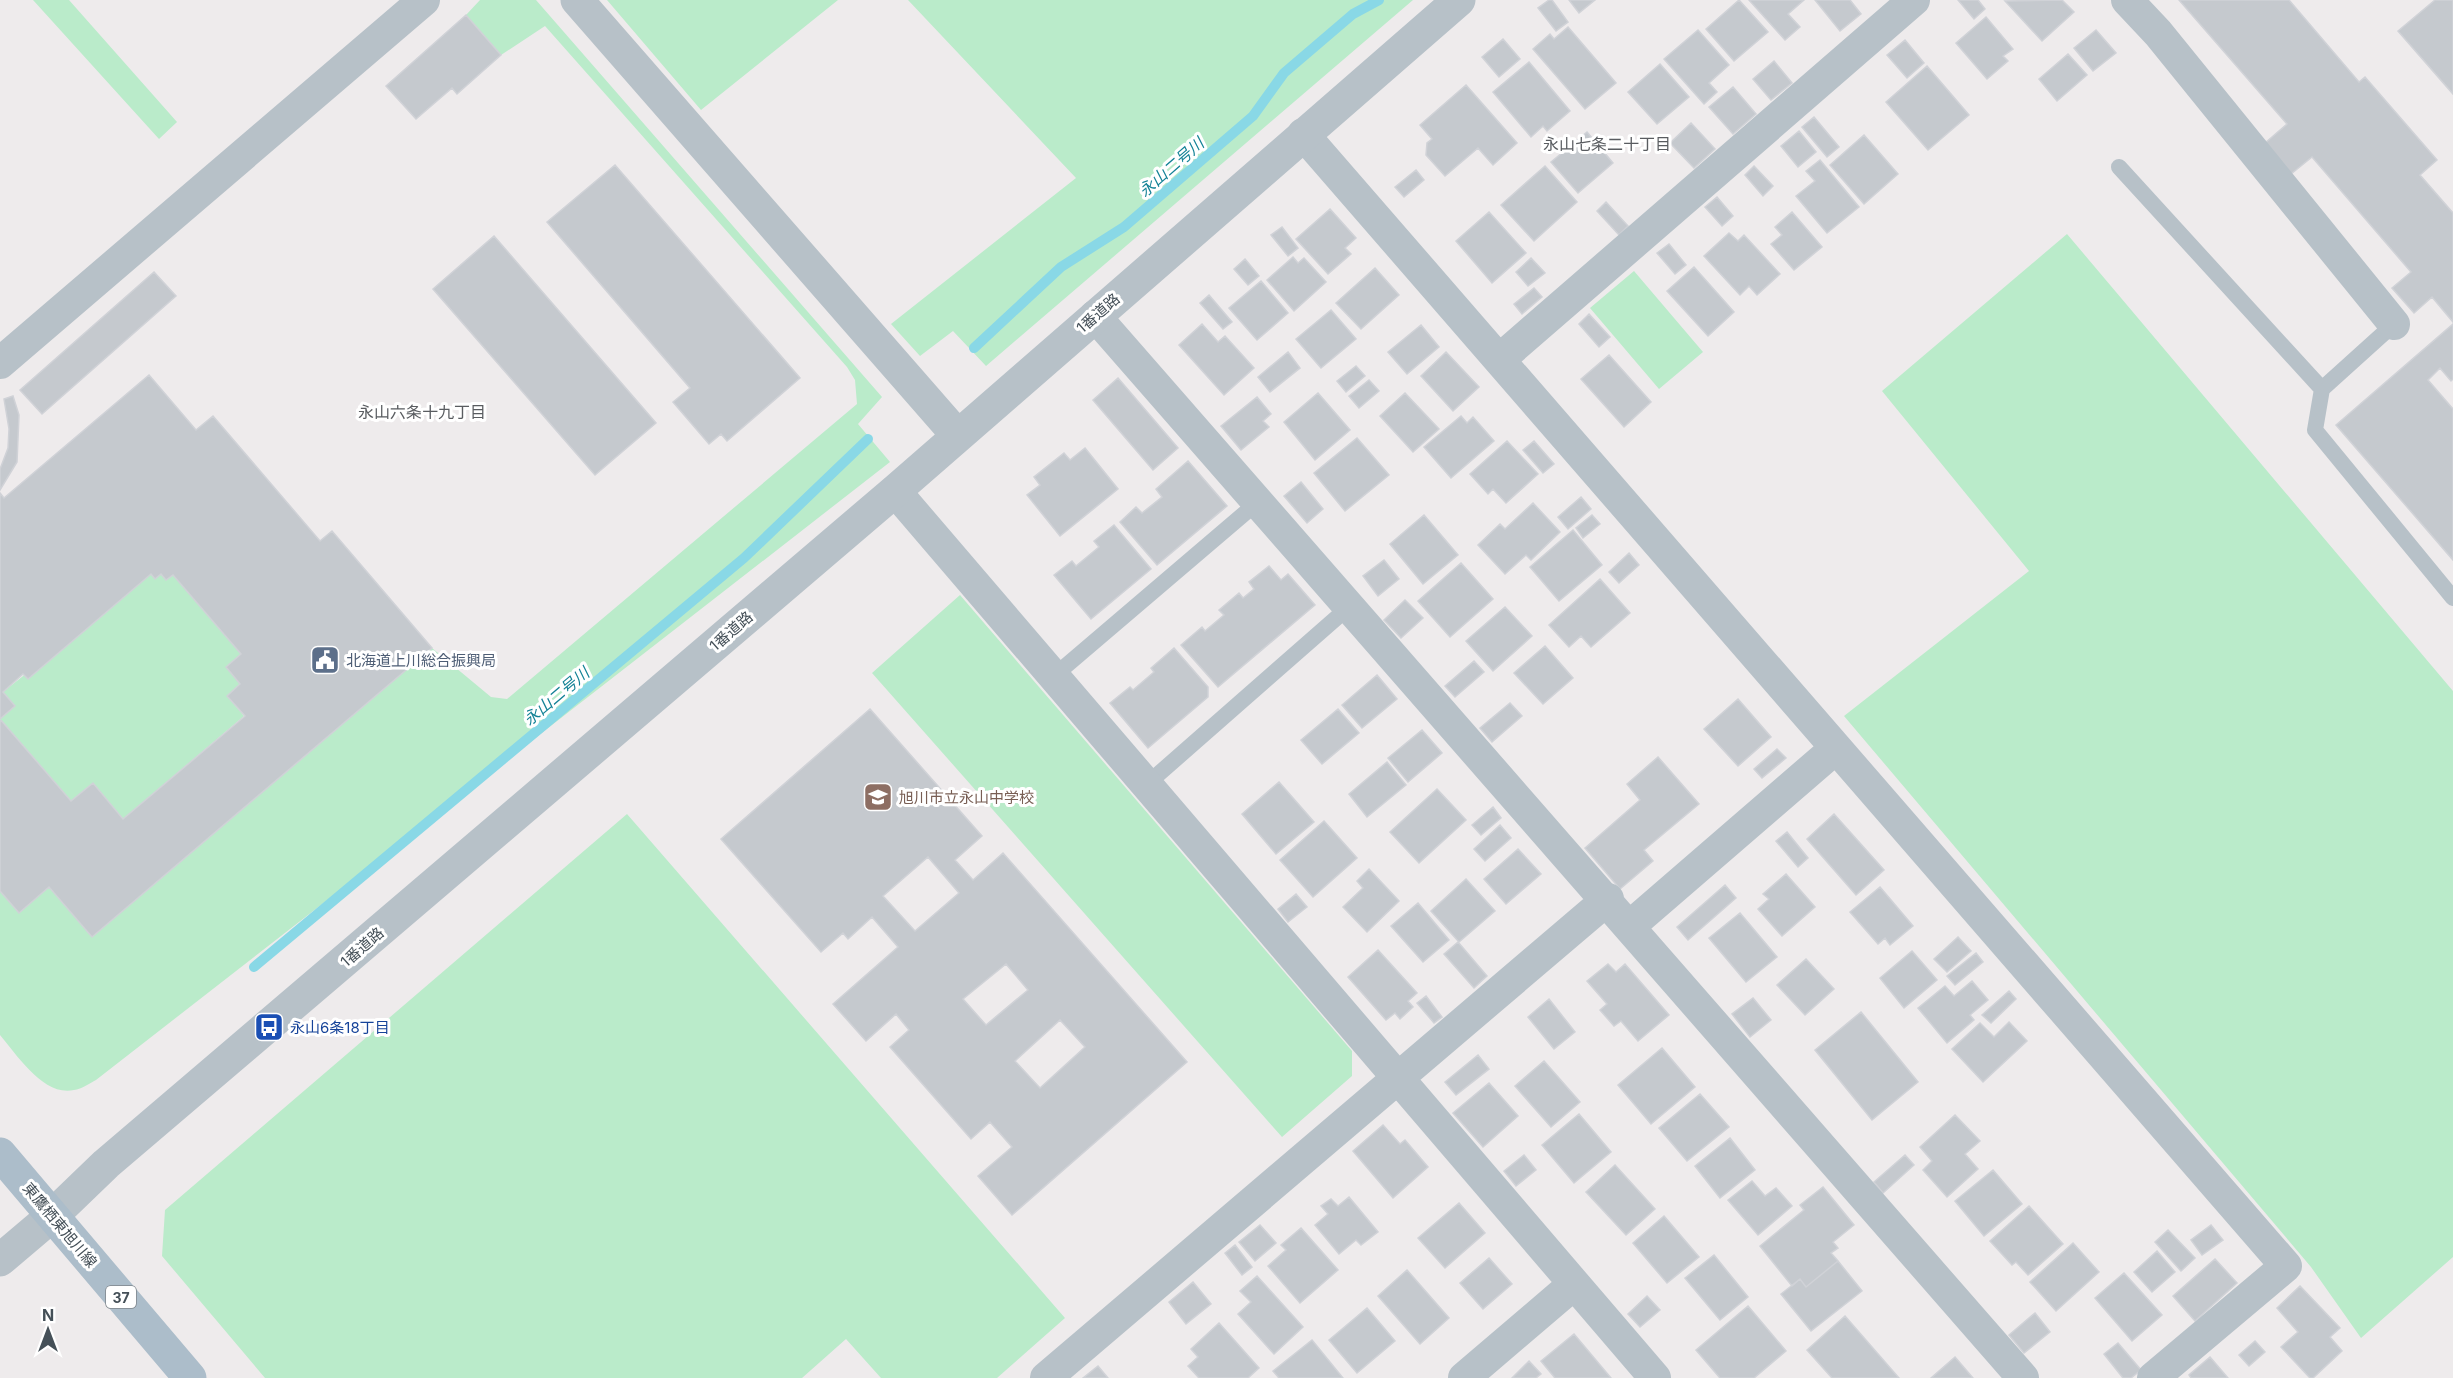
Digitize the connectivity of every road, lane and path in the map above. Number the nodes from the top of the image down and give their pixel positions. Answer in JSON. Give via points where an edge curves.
{"nodes":[{"id":1,"x":424,"y":0,"type":"edge"},
{"id":2,"x":577,"y":0,"type":"edge"},
{"id":3,"x":1459,"y":0,"type":"edge"},
{"id":4,"x":1914,"y":0,"type":"edge"},
{"id":5,"x":2127,"y":0,"type":"edge"},
{"id":6,"x":1303,"y":134,"type":"junction"},
{"id":7,"x":2119,"y":167,"type":"dead end"},
{"id":8,"x":1095,"y":316,"type":"junction"},
{"id":9,"x":2394,"y":324,"type":"joint"},
{"id":10,"x":1500,"y":359,"type":"junction"},
{"id":11,"x":0,"y":363,"type":"edge"},
{"id":12,"x":2322,"y":388,"type":"junction"},
{"id":13,"x":957,"y":436,"type":"junction"},
{"id":14,"x":895,"y":491,"type":"junction"},
{"id":15,"x":1258,"y":502,"type":"junction"},
{"id":16,"x":2453,"y":598,"type":"edge"},
{"id":17,"x":1350,"y":606,"type":"junction"},
{"id":18,"x":1054,"y":676,"type":"junction"},
{"id":19,"x":1836,"y":748,"type":"junction"},
{"id":20,"x":1146,"y":785,"type":"junction"},
{"id":21,"x":1608,"y":899,"type":"junction"},
{"id":22,"x":1630,"y":926,"type":"junction"},
{"id":23,"x":1397,"y":1078,"type":"junction"},
{"id":24,"x":0,"y":1154,"type":"edge"},
{"id":25,"x":52,"y":1216,"type":"junction"},
{"id":26,"x":0,"y":1260,"type":"edge"},
{"id":27,"x":1574,"y":1284,"type":"junction"},
{"id":28,"x":190,"y":1378,"type":"edge"},
{"id":29,"x":1046,"y":1378,"type":"edge"},
{"id":30,"x":1464,"y":1378,"type":"edge"},
{"id":31,"x":1655,"y":1378,"type":"edge"},
{"id":32,"x":2024,"y":1378,"type":"edge"},
{"id":33,"x":2153,"y":1378,"type":"edge"}],
"edges":[{"from":1,"to":11,"type":"street"},
{"from":2,"to":13,"type":"street"},
{"from":3,"to":6,"type":"street","name":"1番道路"},
{"from":4,"to":10,"type":"street"},
{"from":5,"to":9,"type":"street"},
{"from":6,"to":8,"type":"street","name":"1番道路"},
{"from":6,"to":10,"type":"street"},
{"from":7,"to":12,"type":"lane"},
{"from":8,"to":13,"type":"street","name":"1番道路"},
{"from":8,"to":15,"type":"street"},
{"from":9,"to":12,"type":"lane"},
{"from":10,"to":19,"type":"street"},
{"from":12,"to":16,"type":"lane","via":[[2315,430]]},
{"from":13,"to":14,"type":"street","name":"1番道路"},
{"from":14,"to":18,"type":"street"},
{"from":14,"to":25,"type":"street","name":"1番道路","via":[[106,1164]]},
{"from":15,"to":17,"type":"street"},
{"from":15,"to":18,"type":"lane"},
{"from":17,"to":20,"type":"lane"},
{"from":17,"to":21,"type":"street"},
{"from":18,"to":20,"type":"street"},
{"from":19,"to":22,"type":"street"},
{"from":19,"to":33,"type":"street","via":[[2286,1266]]},
{"from":20,"to":23,"type":"street"},
{"from":21,"to":22,"type":"street"},
{"from":21,"to":23,"type":"street"},
{"from":22,"to":32,"type":"street"},
{"from":23,"to":27,"type":"street"},
{"from":23,"to":29,"type":"street"},
{"from":24,"to":25,"type":"main road","name":"東鷹栖東旭川線","number":"37"},
{"from":25,"to":26,"type":"street","name":"1番道路"},
{"from":25,"to":28,"type":"main road","name":"東鷹栖東旭川線","number":"37"},
{"from":27,"to":30,"type":"street"},
{"from":27,"to":31,"type":"street"}]}
